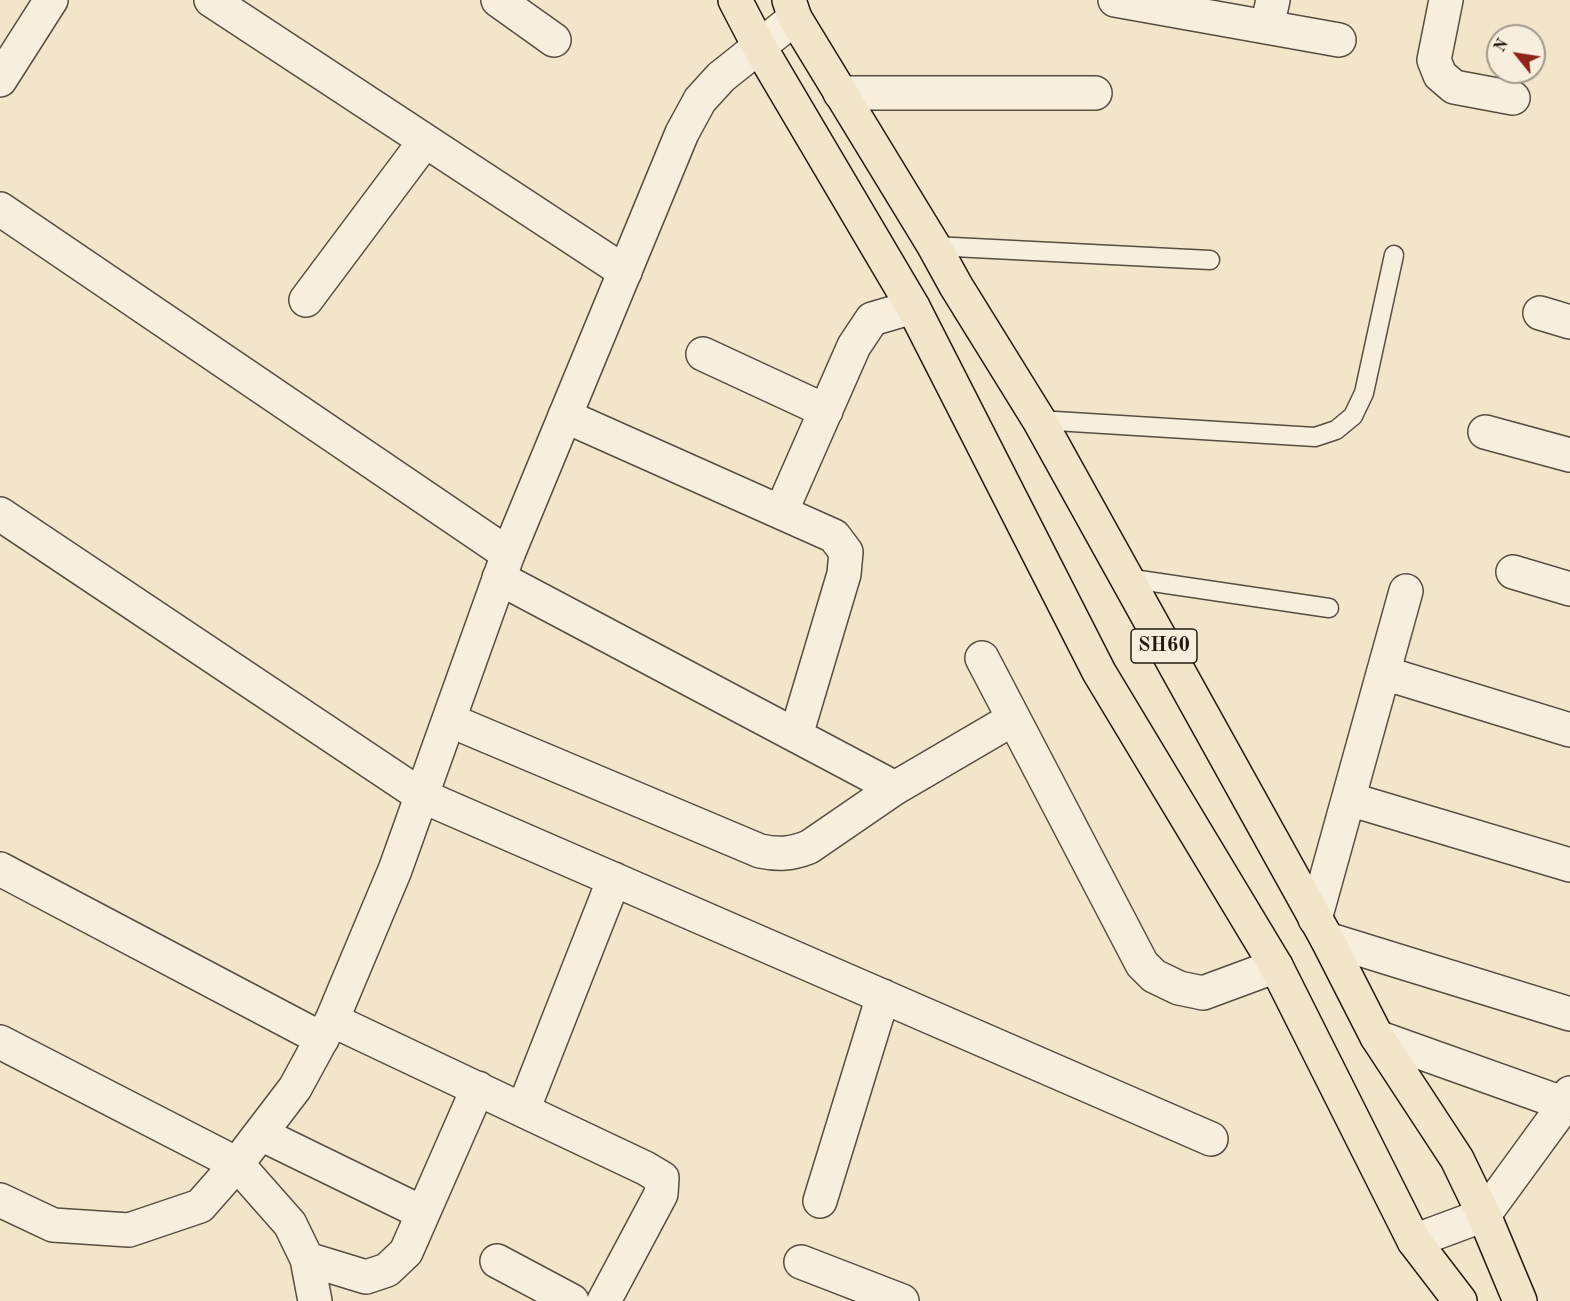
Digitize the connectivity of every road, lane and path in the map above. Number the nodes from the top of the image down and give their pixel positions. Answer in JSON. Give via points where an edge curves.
{"nodes":[{"id":1,"x":51,"y":0,"type":"edge"},
{"id":2,"x":211,"y":0,"type":"edge"},
{"id":3,"x":498,"y":0,"type":"edge"},
{"id":4,"x":735,"y":0,"type":"edge"},
{"id":5,"x":1115,"y":0,"type":"edge"},
{"id":6,"x":1446,"y":0,"type":"edge"},
{"id":7,"x":792,"y":9,"type":"edge"},
{"id":8,"x":1270,"y":14,"type":"edge"},
{"id":9,"x":554,"y":40,"type":"dead end"},
{"id":10,"x":1339,"y":40,"type":"dead end"},
{"id":11,"x":759,"y":46,"type":"junction"},
{"id":12,"x":0,"y":80,"type":"edge"},
{"id":13,"x":840,"y":93,"type":"junction"},
{"id":14,"x":1095,"y":93,"type":"dead end"},
{"id":15,"x":1513,"y":98,"type":"dead end"},
{"id":16,"x":424,"y":141,"type":"junction"},
{"id":17,"x":0,"y":209,"type":"edge"},
{"id":18,"x":934,"y":246,"type":"junction"},
{"id":19,"x":1394,"y":255,"type":"dead end"},
{"id":20,"x":1210,"y":260,"type":"dead end"},
{"id":21,"x":625,"y":272,"type":"junction"},
{"id":22,"x":306,"y":300,"type":"dead end"},
{"id":23,"x":913,"y":307,"type":"junction"},
{"id":24,"x":703,"y":354,"type":"dead end"},
{"id":25,"x":826,"y":411,"type":"junction"},
{"id":26,"x":565,"y":416,"type":"junction"},
{"id":27,"x":1039,"y":420,"type":"junction"},
{"id":28,"x":1485,"y":432,"type":"dead end"},
{"id":29,"x":1570,"y":455,"type":"edge"},
{"id":30,"x":781,"y":513,"type":"junction"},
{"id":31,"x":0,"y":514,"type":"edge"},
{"id":32,"x":504,"y":566,"type":"junction"},
{"id":33,"x":1513,"y":572,"type":"dead end"},
{"id":34,"x":1126,"y":578,"type":"junction"},
{"id":35,"x":1570,"y":589,"type":"edge"},
{"id":36,"x":1406,"y":591,"type":"dead end"},
{"id":37,"x":1329,"y":608,"type":"dead end"},
{"id":38,"x":982,"y":658,"type":"dead end"},
{"id":39,"x":1384,"y":674,"type":"junction"},
{"id":40,"x":1013,"y":718,"type":"junction"},
{"id":41,"x":449,"y":720,"type":"junction"},
{"id":42,"x":1570,"y":730,"type":"edge"},
{"id":43,"x":796,"y":735,"type":"junction"},
{"id":44,"x":895,"y":788,"type":"junction"},
{"id":45,"x":422,"y":796,"type":"junction"},
{"id":46,"x":1349,"y":799,"type":"junction"},
{"id":47,"x":1570,"y":865,"type":"edge"},
{"id":48,"x":0,"y":869,"type":"edge"},
{"id":49,"x":614,"y":879,"type":"junction"},
{"id":50,"x":1321,"y":929,"type":"junction"},
{"id":51,"x":1276,"y":966,"type":"junction"},
{"id":52,"x":883,"y":996,"type":"junction"},
{"id":53,"x":1570,"y":1014,"type":"edge"},
{"id":54,"x":327,"y":1029,"type":"junction"},
{"id":55,"x":1377,"y":1037,"type":"junction"},
{"id":56,"x":0,"y":1042,"type":"edge"},
{"id":57,"x":478,"y":1088,"type":"junction"},
{"id":58,"x":1567,"y":1098,"type":"edge"},
{"id":59,"x":523,"y":1110,"type":"junction"},
{"id":60,"x":261,"y":1134,"type":"junction"},
{"id":61,"x":1211,"y":1139,"type":"dead end"},
{"id":62,"x":237,"y":1164,"type":"junction"},
{"id":63,"x":0,"y":1200,"type":"edge"},
{"id":64,"x":820,"y":1201,"type":"dead end"},
{"id":65,"x":423,"y":1213,"type":"junction"},
{"id":66,"x":1484,"y":1215,"type":"junction"},
{"id":67,"x":1414,"y":1241,"type":"junction"},
{"id":68,"x":307,"y":1259,"type":"junction"},
{"id":69,"x":497,"y":1261,"type":"dead end"},
{"id":70,"x":801,"y":1262,"type":"dead end"},
{"id":71,"x":315,"y":1301,"type":"edge"},
{"id":72,"x":572,"y":1301,"type":"edge"},
{"id":73,"x":604,"y":1301,"type":"edge"},
{"id":74,"x":902,"y":1301,"type":"edge"},
{"id":75,"x":1460,"y":1301,"type":"edge"},
{"id":76,"x":1520,"y":1301,"type":"edge"}],
"edges":[{"from":1,"to":12,"type":"street"},
{"from":2,"to":16,"type":"street"},
{"from":3,"to":9,"type":"street"},
{"from":4,"to":11,"type":"main road"},
{"from":5,"to":8,"type":"street"},
{"from":6,"to":15,"type":"street","via":[[1434,60],[1440,75],[1455,87]]},
{"from":7,"to":11,"type":"street"},
{"from":7,"to":13,"type":"main road","number":"SH60"},
{"from":8,"to":10,"type":"street"},
{"from":11,"to":21,"type":"street","via":[[700,100],[682,133]]},
{"from":11,"to":23,"type":"main road"},
{"from":13,"to":14,"type":"street"},
{"from":13,"to":18,"type":"main road","number":"SH60"},
{"from":16,"to":21,"type":"street"},
{"from":16,"to":22,"type":"street"},
{"from":17,"to":32,"type":"street"},
{"from":18,"to":20,"type":"lane"},
{"from":18,"to":27,"type":"main road","number":"SH60"},
{"from":19,"to":27,"type":"lane","via":[[1364,393],[1353,416],[1336,430],[1315,437]]},
{"from":21,"to":26,"type":"street"},
{"from":23,"to":25,"type":"street","via":[[872,319],[854,346]]},
{"from":23,"to":51,"type":"main road","via":[[1100,672]]},
{"from":24,"to":25,"type":"street"},
{"from":25,"to":30,"type":"street"},
{"from":26,"to":30,"type":"street"},
{"from":26,"to":32,"type":"street"},
{"from":27,"to":34,"type":"main road","number":"SH60"},
{"from":28,"to":29,"type":"street"},
{"from":30,"to":43,"type":"street","via":[[834,536],[846,552],[844,574]]},
{"from":31,"to":45,"type":"street"},
{"from":32,"to":41,"type":"street"},
{"from":32,"to":43,"type":"street"},
{"from":33,"to":35,"type":"street"},
{"from":34,"to":37,"type":"lane"},
{"from":34,"to":50,"type":"main road","number":"SH60"},
{"from":36,"to":39,"type":"street"},
{"from":38,"to":40,"type":"street"},
{"from":39,"to":42,"type":"street"},
{"from":39,"to":46,"type":"street"},
{"from":40,"to":44,"type":"street"},
{"from":40,"to":51,"type":"street","via":[[1142,964],[1154,976],[1179,988],[1203,993]]},
{"from":41,"to":44,"type":"street","via":[[760,851],[778,854],[809,847]]},
{"from":41,"to":45,"type":"street"},
{"from":43,"to":44,"type":"street"},
{"from":45,"to":49,"type":"street"},
{"from":45,"to":54,"type":"street"},
{"from":46,"to":47,"type":"street"},
{"from":46,"to":50,"type":"street"},
{"from":48,"to":54,"type":"street"},
{"from":49,"to":52,"type":"street"},
{"from":49,"to":59,"type":"street"},
{"from":50,"to":53,"type":"street"},
{"from":50,"to":55,"type":"main road","number":"SH60"},
{"from":51,"to":67,"type":"main road"},
{"from":52,"to":61,"type":"street"},
{"from":52,"to":64,"type":"street"},
{"from":54,"to":57,"type":"street"},
{"from":54,"to":60,"type":"street","via":[[295,1088]]},
{"from":55,"to":58,"type":"street"},
{"from":55,"to":66,"type":"main road","number":"SH60","via":[[1457,1159]]},
{"from":56,"to":62,"type":"street"},
{"from":57,"to":59,"type":"street"},
{"from":57,"to":65,"type":"street"},
{"from":58,"to":66,"type":"street"},
{"from":59,"to":73,"type":"street","via":[[662,1178],[661,1194]]},
{"from":60,"to":62,"type":"street"},
{"from":60,"to":65,"type":"street"},
{"from":62,"to":63,"type":"street","via":[[200,1206],[129,1230],[53,1225]]},
{"from":62,"to":68,"type":"street","via":[[290,1224]]},
{"from":65,"to":68,"type":"street","via":[[406,1252],[387,1270],[366,1277]]},
{"from":66,"to":67,"type":"street"},
{"from":66,"to":76,"type":"main road","number":"SH60"},
{"from":67,"to":75,"type":"main road"},
{"from":68,"to":71,"type":"street"},
{"from":69,"to":72,"type":"street"},
{"from":70,"to":74,"type":"street"}]}
